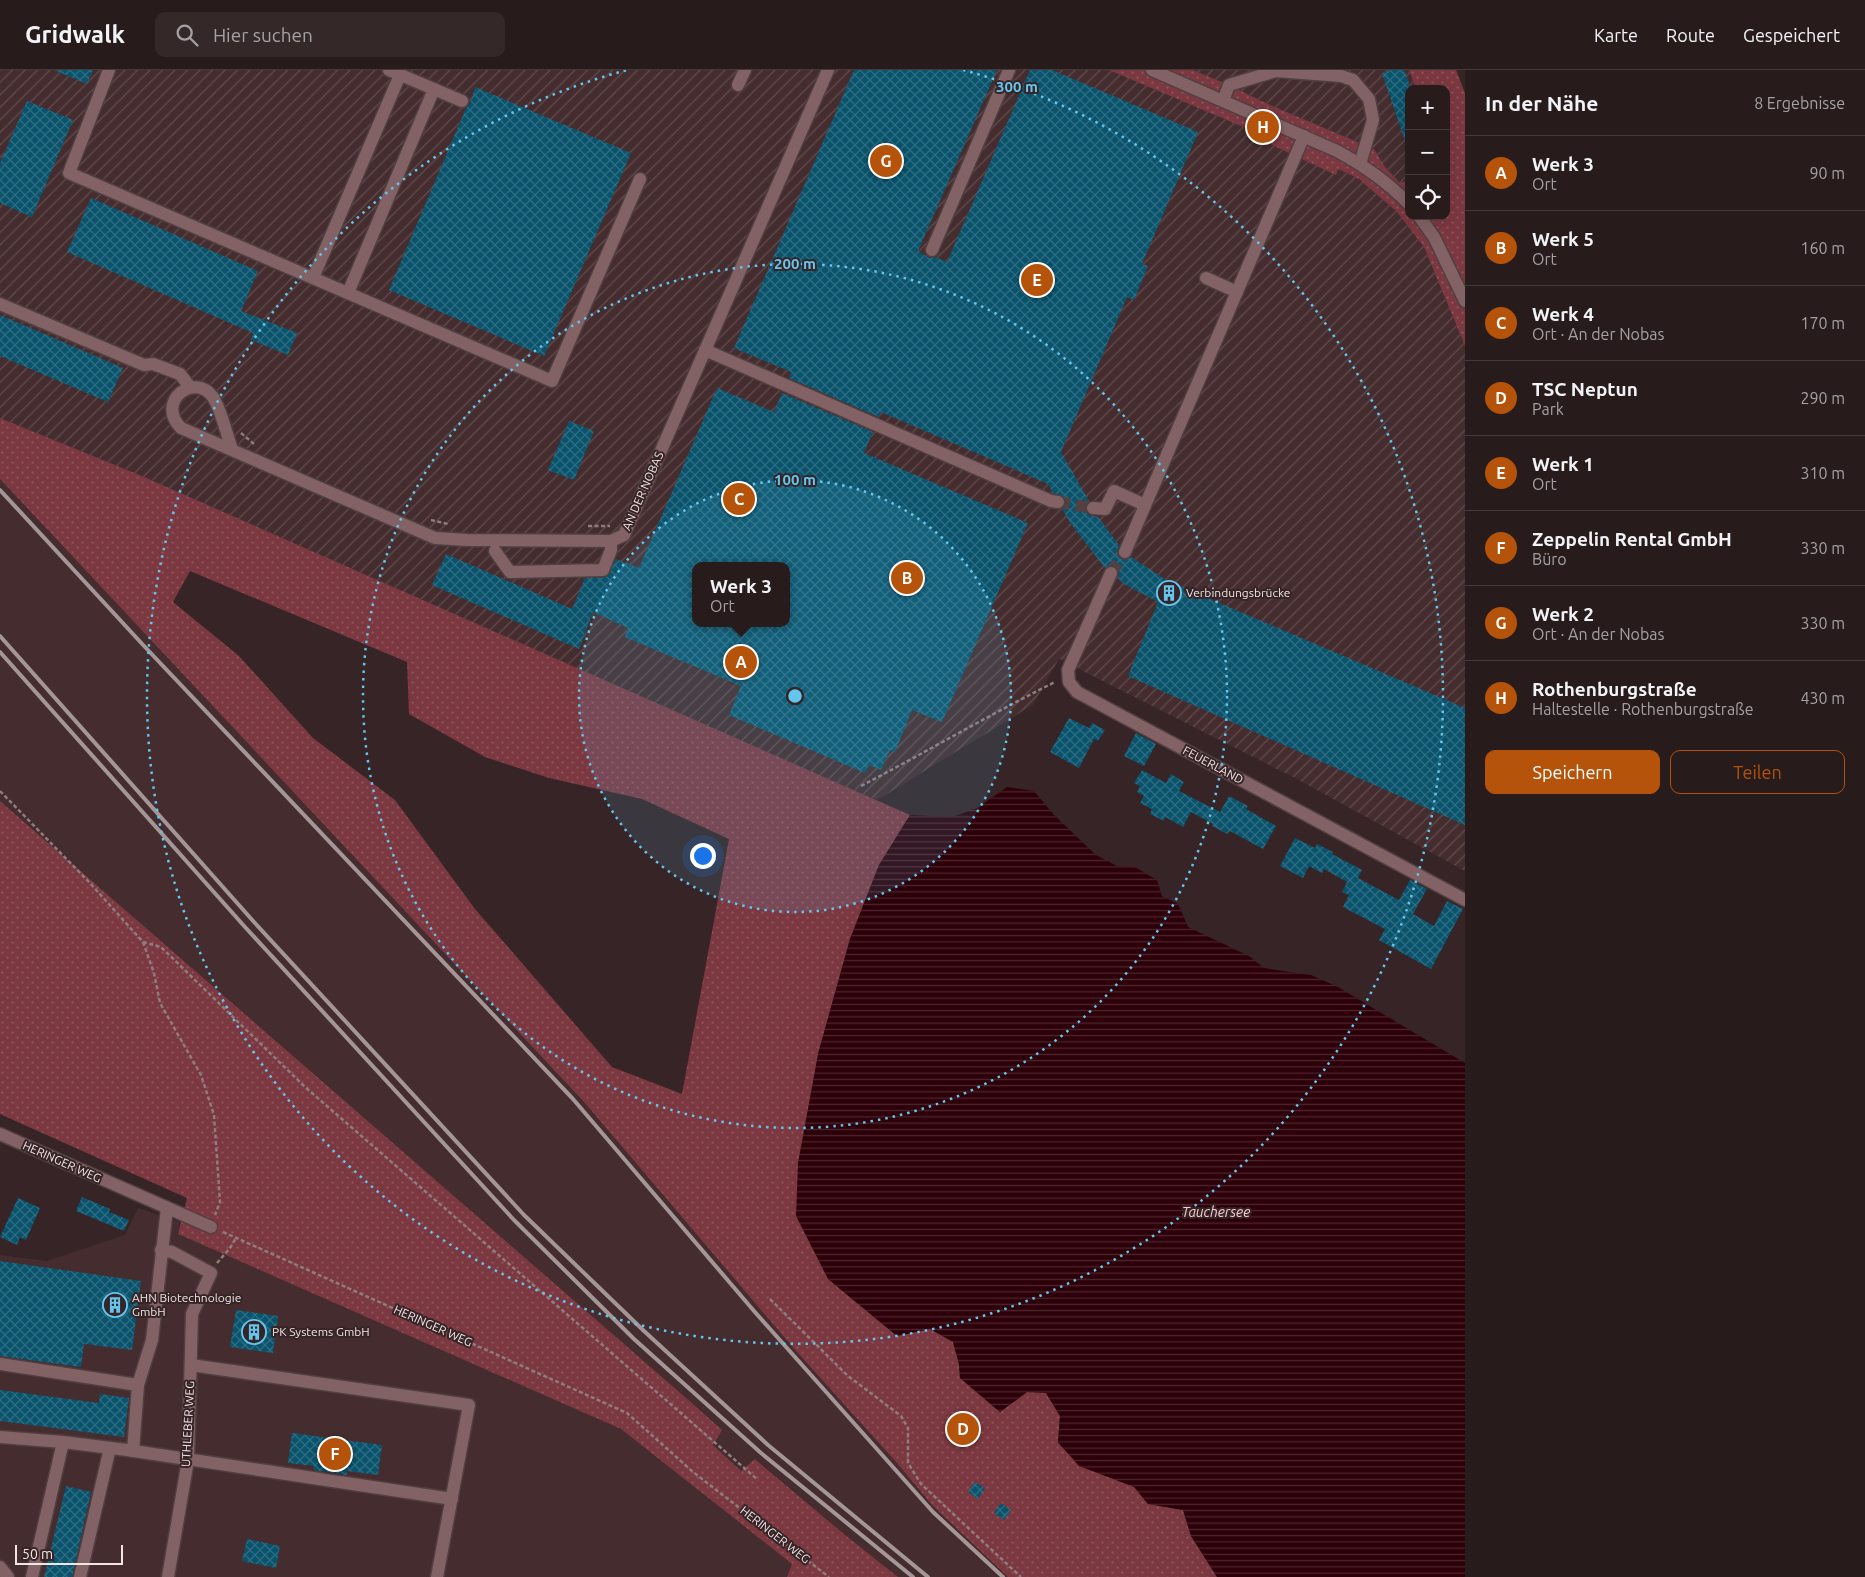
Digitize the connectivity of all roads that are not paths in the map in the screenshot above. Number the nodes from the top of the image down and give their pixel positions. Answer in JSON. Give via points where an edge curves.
{"nodes":[{"id":1,"x":109,"y":70,"type":"edge"},
{"id":2,"x":745,"y":70,"type":"edge"},
{"id":3,"x":828,"y":70,"type":"edge"},
{"id":4,"x":1009,"y":70,"type":"edge"},
{"id":5,"x":1152,"y":70,"type":"edge"},
{"id":6,"x":395,"y":72,"type":"edge"},
{"id":7,"x":738,"y":85,"type":"dead end"},
{"id":8,"x":434,"y":89,"type":"junction"},
{"id":9,"x":462,"y":101,"type":"dead end"},
{"id":10,"x":1223,"y":101,"type":"junction"},
{"id":11,"x":1304,"y":136,"type":"junction"},
{"id":12,"x":1360,"y":164,"type":"junction"},
{"id":13,"x":640,"y":179,"type":"dead end"},
{"id":14,"x":1405,"y":200,"type":"edge"},
{"id":15,"x":1422,"y":220,"type":"edge"},
{"id":16,"x":932,"y":250,"type":"dead end"},
{"id":17,"x":313,"y":278,"type":"junction"},
{"id":18,"x":1206,"y":278,"type":"dead end"},
{"id":19,"x":1237,"y":292,"type":"junction"},
{"id":20,"x":348,"y":293,"type":"junction"},
{"id":21,"x":1465,"y":301,"type":"edge"},
{"id":22,"x":0,"y":304,"type":"edge"},
{"id":23,"x":705,"y":350,"type":"junction"},
{"id":24,"x":190,"y":387,"type":"junction"},
{"id":25,"x":232,"y":449,"type":"junction"},
{"id":26,"x":1058,"y":502,"type":"tunnel mouth"},
{"id":27,"x":1145,"y":505,"type":"junction"},
{"id":28,"x":1093,"y":508,"type":"tunnel mouth"},
{"id":29,"x":612,"y":541,"type":"junction"},
{"id":30,"x":495,"y":551,"type":"dead end"},
{"id":31,"x":1125,"y":552,"type":"tunnel mouth"},
{"id":32,"x":1111,"y":573,"type":"tunnel mouth"},
{"id":33,"x":1465,"y":900,"type":"edge"},
{"id":34,"x":0,"y":1134,"type":"edge"},
{"id":35,"x":167,"y":1208,"type":"junction"},
{"id":36,"x":211,"y":1226,"type":"road end"},
{"id":37,"x":161,"y":1250,"type":"junction"},
{"id":38,"x":0,"y":1364,"type":"edge"},
{"id":39,"x":191,"y":1364,"type":"junction"},
{"id":40,"x":138,"y":1385,"type":"junction"},
{"id":41,"x":0,"y":1437,"type":"edge"},
{"id":42,"x":63,"y":1442,"type":"junction"},
{"id":43,"x":110,"y":1448,"type":"junction"},
{"id":44,"x":133,"y":1451,"type":"junction"},
{"id":45,"x":188,"y":1460,"type":"junction"},
{"id":46,"x":452,"y":1499,"type":"junction"},
{"id":47,"x":0,"y":1567,"type":"edge"},
{"id":48,"x":8,"y":1577,"type":"edge"},
{"id":49,"x":32,"y":1577,"type":"edge"},
{"id":50,"x":80,"y":1577,"type":"edge"},
{"id":51,"x":168,"y":1577,"type":"edge"},
{"id":52,"x":437,"y":1577,"type":"edge"}],
"edges":[{"from":1,"to":17,"type":"street","via":[[69,173]]},
{"from":2,"to":7,"type":"street"},
{"from":3,"to":23,"type":"street","name":"AN DER NOBAS"},
{"from":4,"to":16,"type":"street"},
{"from":5,"to":10,"type":"street"},
{"from":6,"to":8,"type":"street"},
{"from":6,"to":17,"type":"street"},
{"from":8,"to":9,"type":"street"},
{"from":8,"to":20,"type":"street"},
{"from":10,"to":11,"type":"street"},
{"from":10,"to":12,"type":"street","via":[[1229,85],[1276,71],[1341,76],[1353,80],[1369,99],[1373,120]]},
{"from":11,"to":12,"type":"street"},
{"from":11,"to":19,"type":"street"},
{"from":12,"to":14,"type":"street","via":[[1388,183]]},
{"from":13,"to":20,"type":"street","via":[[552,381]]},
{"from":15,"to":21,"type":"street","via":[[1434,237]]},
{"from":17,"to":20,"type":"street"},
{"from":18,"to":19,"type":"street"},
{"from":19,"to":27,"type":"street"},
{"from":22,"to":24,"type":"street","via":[[144,366],[153,364],[180,374]]},
{"from":23,"to":26,"type":"street"},
{"from":23,"to":29,"type":"street","name":"AN DER NOBAS","via":[[629,525],[624,535]]},
{"from":24,"to":25,"type":"street","via":[[202,388],[212,397]]},
{"from":24,"to":25,"type":"street","name":"AN DER NOBAS","via":[[175,399],[172,408],[176,422],[181,428]]},
{"from":25,"to":29,"type":"street","name":"AN DER NOBAS","via":[[435,538]]},
{"from":27,"to":28,"type":"street","via":[[1114,491],[1105,509]]},
{"from":27,"to":31,"type":"street"},
{"from":29,"to":30,"type":"street","via":[[603,570],[510,572]]},
{"from":32,"to":33,"type":"street","name":"FEUERLAND","via":[[1068,670],[1069,682],[1077,692]]},
{"from":34,"to":35,"type":"street","name":"HERINGER WEG"},
{"from":35,"to":36,"type":"street","name":"HERINGER WEG"},
{"from":35,"to":37,"type":"street"},
{"from":37,"to":39,"type":"street","name":"UTHLEBER WEG","via":[[172,1252],[211,1273],[192,1314]]},
{"from":37,"to":40,"type":"street","via":[[152,1340]]},
{"from":38,"to":40,"type":"street"},
{"from":39,"to":45,"type":"street","name":"UTHLEBER WEG"},
{"from":39,"to":46,"type":"street","via":[[469,1405]]},
{"from":40,"to":44,"type":"street"},
{"from":41,"to":42,"type":"street"},
{"from":42,"to":43,"type":"street"},
{"from":42,"to":49,"type":"street"},
{"from":43,"to":44,"type":"street"},
{"from":43,"to":50,"type":"street"},
{"from":44,"to":45,"type":"street"},
{"from":45,"to":46,"type":"street"},
{"from":45,"to":51,"type":"street","name":"UTHLEBER WEG"},
{"from":46,"to":52,"type":"street"},
{"from":47,"to":48,"type":"street"}]}
